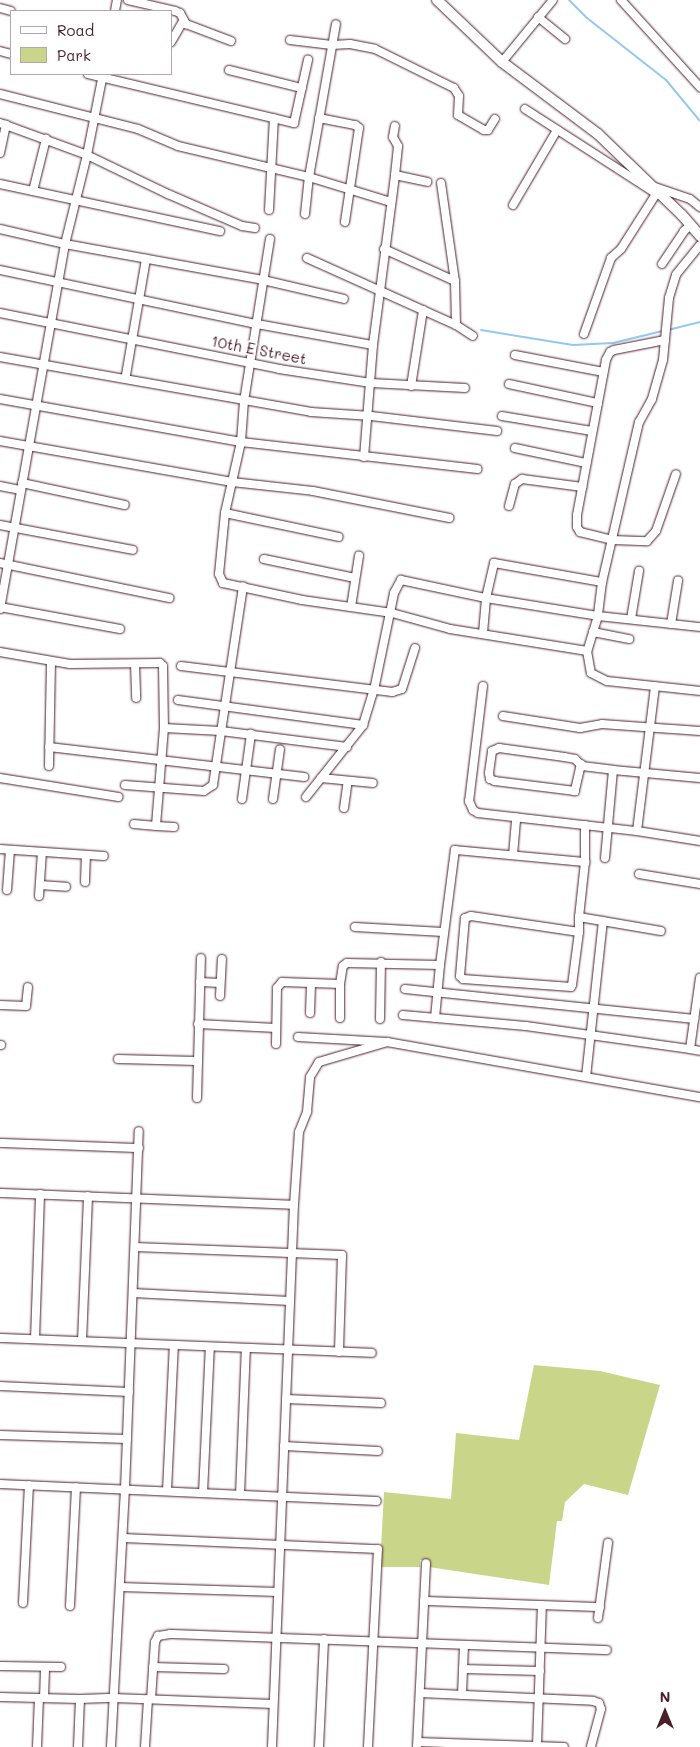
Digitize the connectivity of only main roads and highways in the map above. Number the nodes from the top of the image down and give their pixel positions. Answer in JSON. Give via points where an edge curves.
{"nodes":[{"id":1,"x":437,"y":0,"type":"edge"},
{"id":2,"x":700,"y":236,"type":"edge"}],
"edges":[{"from":1,"to":2,"type":"main road","via":[[502,62],[598,134]]}]}
